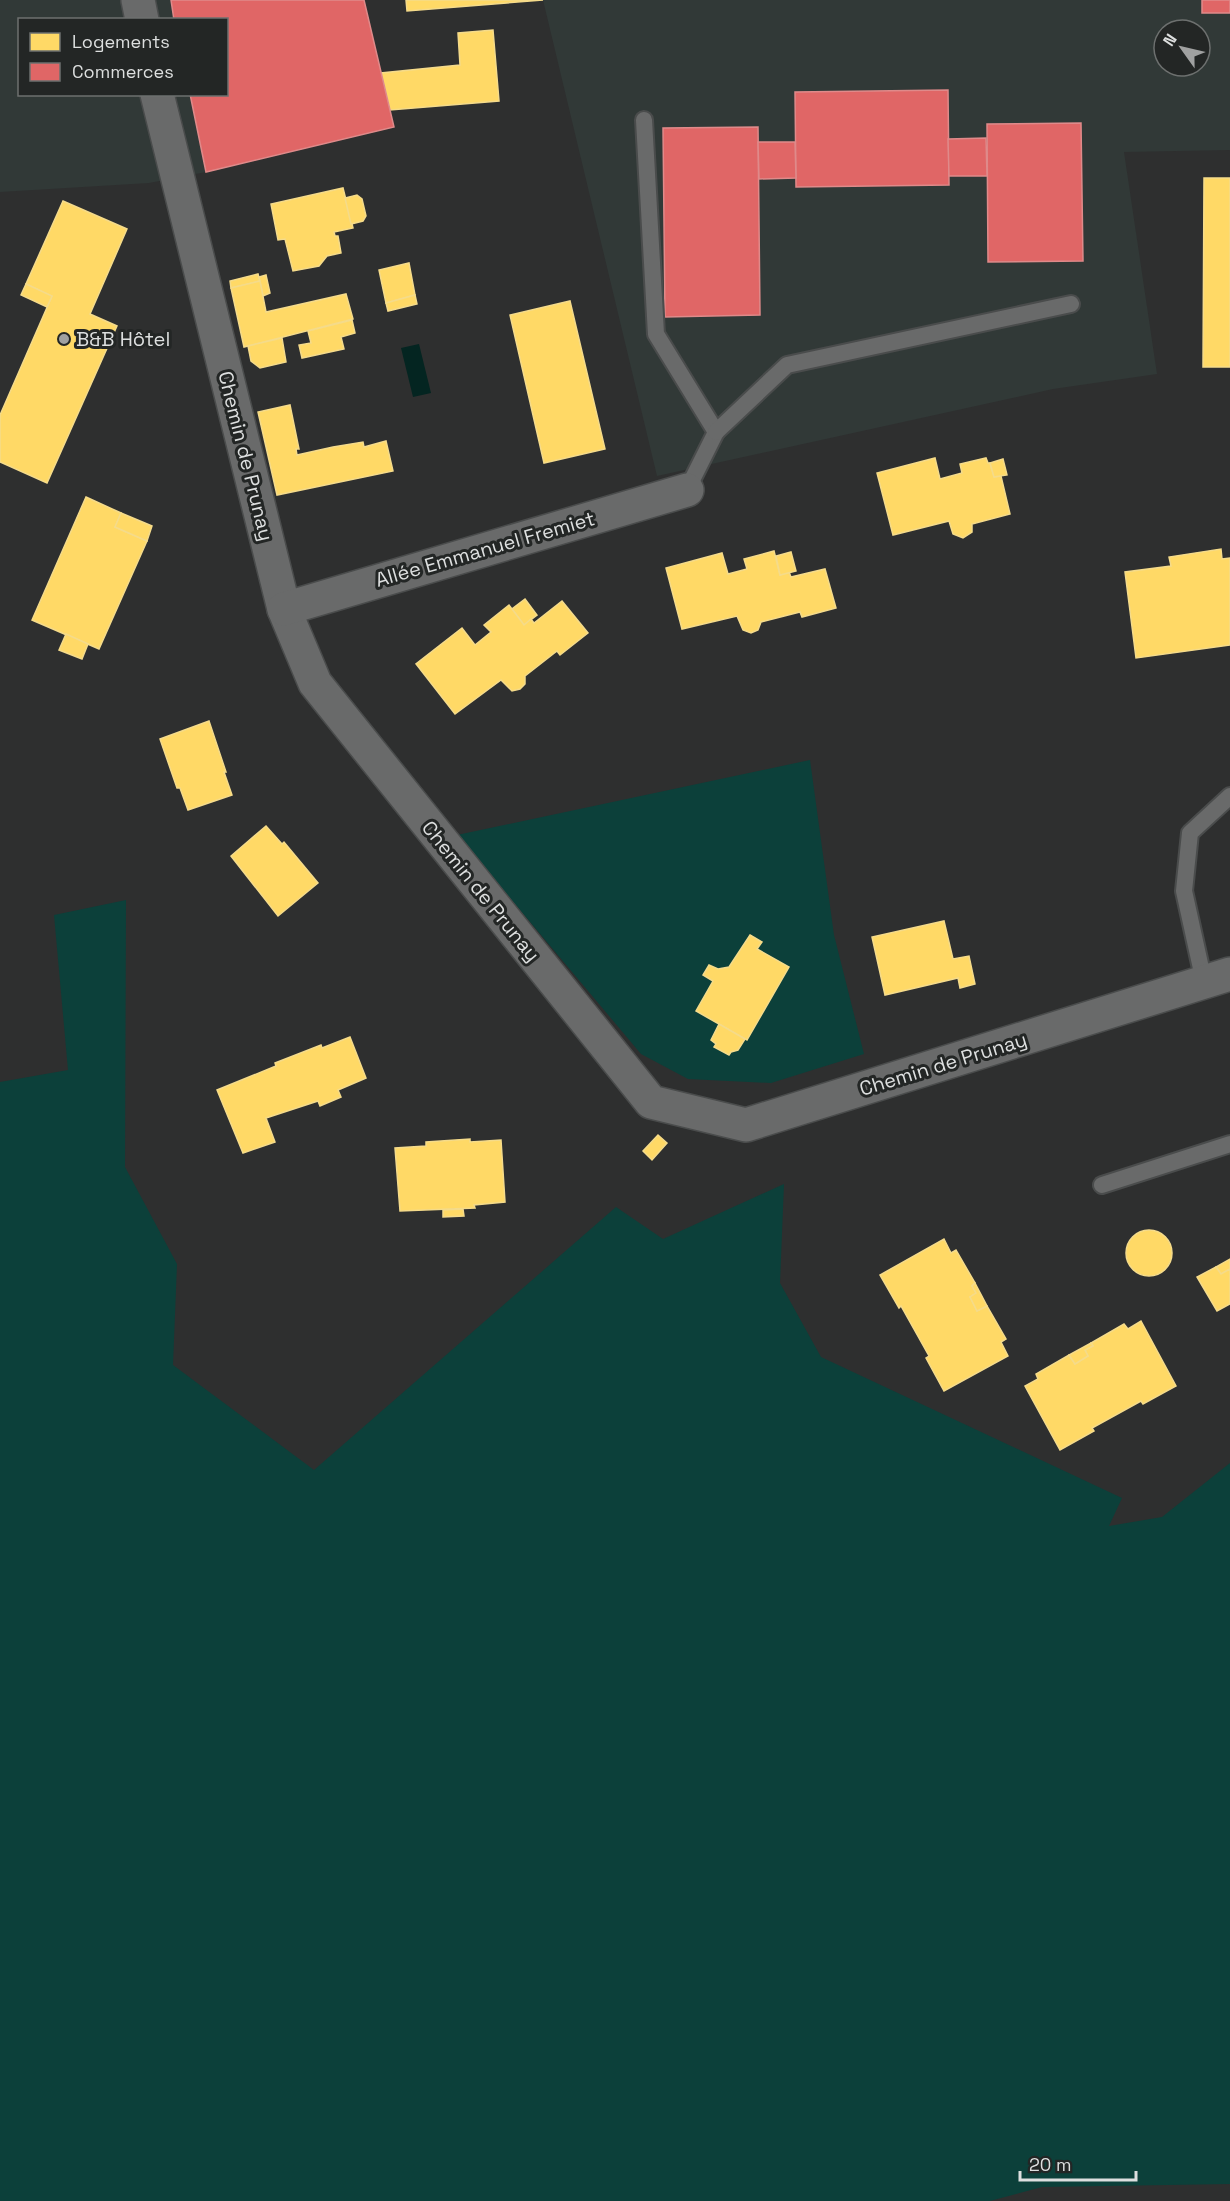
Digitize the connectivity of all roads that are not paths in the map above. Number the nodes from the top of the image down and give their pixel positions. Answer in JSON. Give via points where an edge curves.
{"nodes":[{"id":1,"x":138,"y":0,"type":"edge"},
{"id":2,"x":142,"y":18,"type":"edge"},
{"id":3,"x":157,"y":96,"type":"edge"},
{"id":4,"x":644,"y":120,"type":"dead end"},
{"id":5,"x":1071,"y":304,"type":"dead end"},
{"id":6,"x":716,"y":432,"type":"junction"},
{"id":7,"x":687,"y":490,"type":"joint"},
{"id":8,"x":284,"y":609,"type":"junction"},
{"id":9,"x":1230,"y":796,"type":"edge"},
{"id":10,"x":1217,"y":978,"type":"edge"},
{"id":11,"x":1230,"y":1144,"type":"edge"},
{"id":12,"x":1102,"y":1185,"type":"dead end"}],
"edges":[{"from":1,"to":2,"type":"street"},
{"from":3,"to":8,"type":"street","name":"Chemin de Prunay"},
{"from":4,"to":6,"type":"lane","via":[[656,334]]},
{"from":5,"to":6,"type":"lane","via":[[787,365]]},
{"from":6,"to":7,"type":"lane"},
{"from":7,"to":8,"type":"street","name":"Allée Emmanuel Fremiet"},
{"from":8,"to":10,"type":"street","name":"Chemin de Prunay","via":[[315,683],[651,1102],[746,1125]]},
{"from":9,"to":10,"type":"lane","via":[[1190,833],[1184,891]]},
{"from":11,"to":12,"type":"lane"}]}
